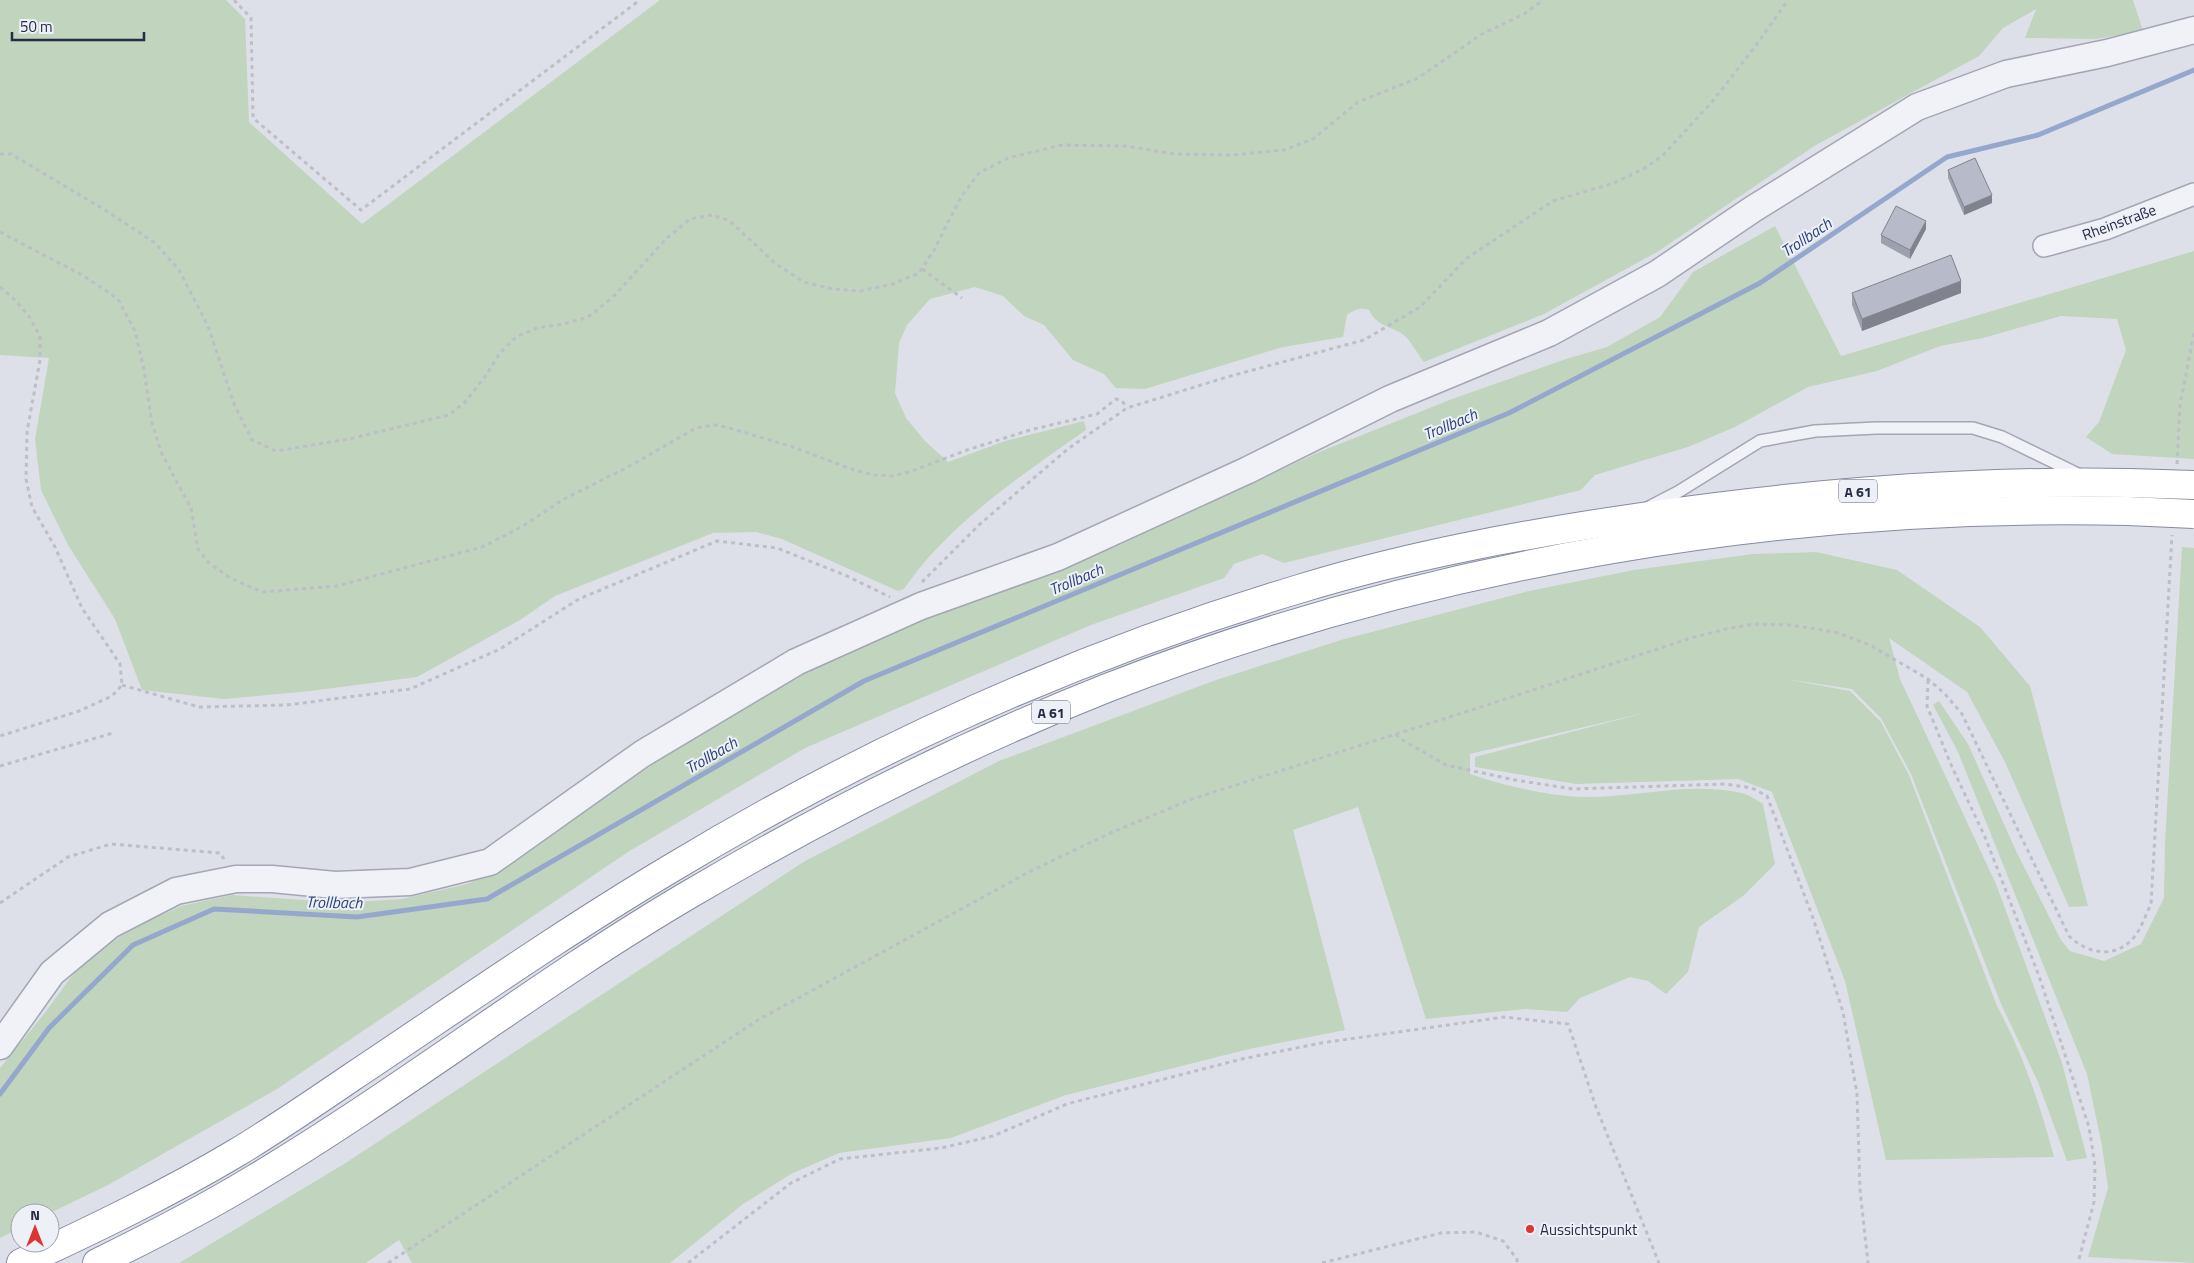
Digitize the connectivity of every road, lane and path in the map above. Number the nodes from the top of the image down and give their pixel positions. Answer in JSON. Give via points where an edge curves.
{"nodes":[{"id":1,"x":234,"y":0,"type":"edge"},
{"id":2,"x":640,"y":0,"type":"edge"},
{"id":3,"x":1544,"y":0,"type":"edge"},
{"id":4,"x":1788,"y":0,"type":"edge"},
{"id":5,"x":2194,"y":30,"type":"edge"},
{"id":6,"x":0,"y":154,"type":"edge"},
{"id":7,"x":2194,"y":194,"type":"edge"},
{"id":8,"x":0,"y":232,"type":"edge"},
{"id":9,"x":2044,"y":246,"type":"dead end"},
{"id":10,"x":922,"y":269,"type":"junction"},
{"id":11,"x":0,"y":287,"type":"edge"},
{"id":12,"x":962,"y":298,"type":"dead end"},
{"id":13,"x":2194,"y":333,"type":"edge"},
{"id":14,"x":1126,"y":408,"type":"junction"},
{"id":15,"x":2176,"y":464,"type":"dead end"},
{"id":16,"x":2094,"y":482,"type":"junction"},
{"id":17,"x":2194,"y":485,"type":"edge"},
{"id":18,"x":2194,"y":514,"type":"edge"},
{"id":19,"x":1624,"y":520,"type":"junction"},
{"id":20,"x":2172,"y":534,"type":"dead end"},
{"id":21,"x":909,"y":603,"type":"junction"},
{"id":22,"x":1928,"y":679,"type":"junction"},
{"id":23,"x":122,"y":685,"type":"junction"},
{"id":24,"x":113,"y":733,"type":"dead end"},
{"id":25,"x":1396,"y":734,"type":"junction"},
{"id":26,"x":0,"y":736,"type":"edge"},
{"id":27,"x":0,"y":766,"type":"edge"},
{"id":28,"x":236,"y":879,"type":"junction"},
{"id":29,"x":0,"y":903,"type":"edge"},
{"id":30,"x":0,"y":1046,"type":"edge"},
{"id":31,"x":21,"y":1263,"type":"edge"},
{"id":32,"x":97,"y":1263,"type":"edge"},
{"id":33,"x":388,"y":1263,"type":"edge"},
{"id":34,"x":688,"y":1263,"type":"edge"},
{"id":35,"x":1322,"y":1263,"type":"edge"},
{"id":36,"x":1517,"y":1263,"type":"edge"},
{"id":37,"x":1659,"y":1263,"type":"edge"},
{"id":38,"x":1868,"y":1263,"type":"edge"},
{"id":39,"x":2078,"y":1263,"type":"edge"}],
"edges":[{"from":1,"to":2,"type":"path","via":[[251,18],[254,118],[361,210]]},
{"from":3,"to":10,"type":"path","via":[[1524,14],[1482,34],[1418,78],[1358,102],[1313,139],[1284,150],[1232,155],[1174,154],[1126,146],[1062,145],[1008,158],[979,173],[961,197]]},
{"from":4,"to":14,"type":"path","via":[[1712,102],[1664,154],[1614,183],[1552,201],[1467,258],[1420,307],[1371,336]]},
{"from":5,"to":21,"type":"street","via":[[2107,53],[2006,74],[1917,107],[1657,274],[1549,333],[1390,399],[1248,470],[1058,556]]},
{"from":6,"to":10,"type":"path","via":[[11,154],[155,243],[179,270],[208,326],[234,404],[252,440],[276,451],[349,439],[449,415],[466,401],[499,354],[516,337],[537,328],[588,316],[613,297],[690,219],[712,215],[730,221],[776,264],[804,282],[833,289],[860,291],[893,284]]},
{"from":7,"to":9,"type":"street","name":"Rheinstraße","via":[[2105,230]]},
{"from":8,"to":14,"type":"path","via":[[84,276],[118,299],[135,331],[152,423],[161,452],[191,508],[198,550],[230,578],[262,592],[337,586],[482,547],[696,428],[715,425],[793,446],[854,470],[893,476],[1021,433],[1097,414],[1116,399],[1122,401]]},
{"from":10,"to":12,"type":"path"},
{"from":11,"to":23,"type":"path","via":[[29,316],[40,336],[40,360],[27,432],[26,480],[32,506],[56,547],[82,608],[120,664]]},
{"from":13,"to":15,"type":"path","via":[[2180,405]]},
{"from":14,"to":21,"type":"path","via":[[1069,448],[963,540],[916,587]]},
{"from":16,"to":17,"type":"highway","number":"A 61","bridge":true},
{"from":16,"to":19,"type":"highway","number":"A 61","via":[[1977,483],[1880,489],[1776,499]]},
{"from":16,"to":19,"type":"lane","via":[[2002,437],[1973,428],[1814,431],[1760,441],[1678,492]]},
{"from":18,"to":32,"type":"highway","number":"A 61","bridge":true,"via":[[1975,512],[1780,526],[1629,546],[1521,566],[1313,618],[1110,687],[896,781],[780,842],[675,903],[253,1180],[157,1234]]},
{"from":19,"to":31,"type":"highway","number":"A 61","via":[[1516,537],[1304,587],[1096,657],[882,752],[666,871],[236,1153],[145,1203]]},
{"from":20,"to":22,"type":"path","via":[[2150,904],[2134,936],[2125,945],[2112,951],[2090,951],[2069,936],[1962,714]]},
{"from":21,"to":23,"type":"path","via":[[777,548],[717,541],[579,600],[500,650],[410,689],[287,705],[199,707]]},
{"from":21,"to":28,"type":"street","via":[[788,667],[642,754],[490,862],[410,882],[335,885]]},
{"from":22,"to":25,"type":"path","via":[[1870,645],[1835,632],[1791,625],[1754,624],[1691,638]]},
{"from":22,"to":39,"type":"path","via":[[1927,706],[1985,837],[2036,967],[2089,1127],[2095,1166],[2094,1202]]},
{"from":23,"to":26,"type":"path","via":[[112,696],[79,711]]},
{"from":24,"to":27,"type":"path"},
{"from":25,"to":33,"type":"path","via":[[1192,799],[1029,872],[758,1020]]},
{"from":25,"to":38,"type":"path","via":[[1446,765],[1515,780],[1573,789],[1725,784],[1752,788],[1767,796],[1813,918],[1843,1012],[1857,1094],[1860,1190]]},
{"from":28,"to":29,"type":"path","via":[[220,853],[111,844],[68,856]]},
{"from":28,"to":30,"type":"street","via":[[176,891],[110,925],[52,973]]},
{"from":34,"to":37,"type":"path","via":[[790,1183],[840,1159],[942,1148],[993,1136],[1067,1104],[1242,1059],[1321,1043],[1504,1017],[1568,1024],[1596,1106]]},
{"from":35,"to":36,"type":"path","via":[[1441,1233],[1476,1232],[1503,1241]]}]}
